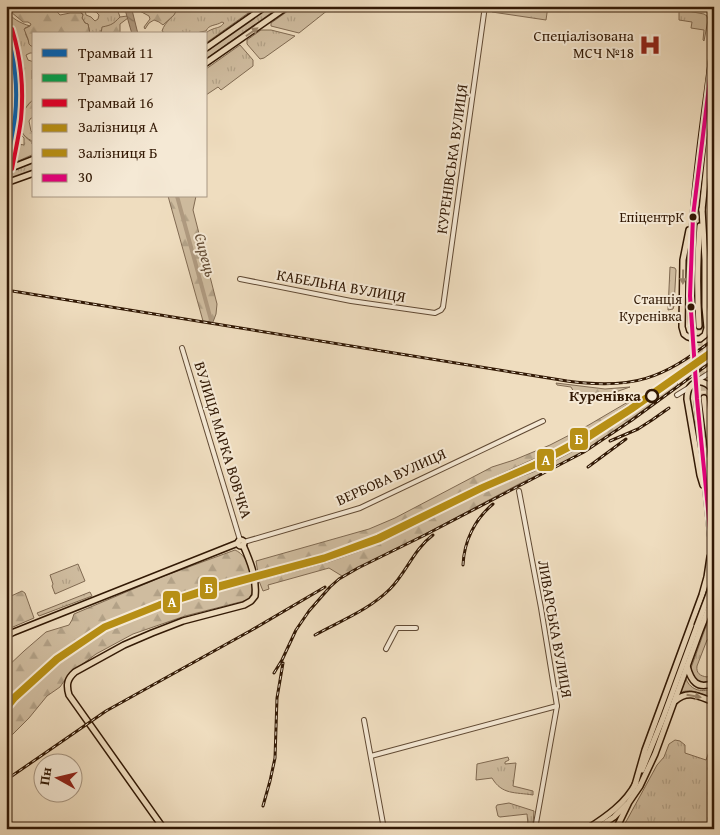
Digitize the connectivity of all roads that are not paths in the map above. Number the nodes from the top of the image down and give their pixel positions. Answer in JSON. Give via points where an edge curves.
{"nodes":[{"id":1,"x":266,"y":6,"type":"edge"},
{"id":2,"x":288,"y":6,"type":"edge"},
{"id":3,"x":485,"y":6,"type":"edge"},
{"id":4,"x":695,"y":6,"type":"edge"},
{"id":5,"x":714,"y":9,"type":"edge"},
{"id":6,"x":714,"y":44,"type":"edge"},
{"id":7,"x":6,"y":47,"type":"edge"},
{"id":8,"x":208,"y":47,"type":"edge"},
{"id":9,"x":208,"y":62,"type":"edge"},
{"id":10,"x":714,"y":98,"type":"edge"},
{"id":11,"x":7,"y":137,"type":"edge"},
{"id":12,"x":32,"y":160,"type":"edge"},
{"id":13,"x":6,"y":170,"type":"edge"},
{"id":14,"x":32,"y":173,"type":"edge"},
{"id":15,"x":6,"y":183,"type":"edge"},
{"id":16,"x":702,"y":209,"type":"junction"},
{"id":17,"x":693,"y":216,"type":"junction"},
{"id":18,"x":240,"y":279,"type":"dead end"},
{"id":19,"x":438,"y":312,"type":"joint"},
{"id":20,"x":692,"y":325,"type":"tunnel mouth"},
{"id":21,"x":699,"y":326,"type":"tunnel mouth"},
{"id":22,"x":707,"y":328,"type":"junction"},
{"id":23,"x":714,"y":329,"type":"edge"},
{"id":24,"x":182,"y":348,"type":"dead end"},
{"id":25,"x":714,"y":370,"type":"edge"},
{"id":26,"x":714,"y":380,"type":"edge"},
{"id":27,"x":696,"y":382,"type":"junction"},
{"id":28,"x":690,"y":387,"type":"junction"},
{"id":29,"x":714,"y":391,"type":"edge"},
{"id":30,"x":704,"y":398,"type":"tunnel mouth"},
{"id":31,"x":687,"y":399,"type":"junction"},
{"id":32,"x":697,"y":399,"type":"tunnel mouth"},
{"id":33,"x":543,"y":421,"type":"dead end"},
{"id":34,"x":714,"y":474,"type":"edge"},
{"id":35,"x":519,"y":491,"type":"dead end"},
{"id":36,"x":706,"y":498,"type":"junction"},
{"id":37,"x":711,"y":539,"type":"junction"},
{"id":38,"x":241,"y":542,"type":"junction"},
{"id":39,"x":710,"y":557,"type":"junction"},
{"id":40,"x":714,"y":568,"type":"edge"},
{"id":41,"x":714,"y":581,"type":"edge"},
{"id":42,"x":714,"y":595,"type":"edge"},
{"id":43,"x":714,"y":620,"type":"edge"},
{"id":44,"x":699,"y":627,"type":"junction"},
{"id":45,"x":416,"y":628,"type":"dead end"},
{"id":46,"x":6,"y":636,"type":"edge"},
{"id":47,"x":386,"y":649,"type":"dead end"},
{"id":48,"x":687,"y":666,"type":"junction"},
{"id":49,"x":714,"y":683,"type":"edge"},
{"id":50,"x":675,"y":701,"type":"junction"},
{"id":51,"x":714,"y":702,"type":"edge"},
{"id":52,"x":557,"y":706,"type":"junction"},
{"id":53,"x":364,"y":720,"type":"dead end"},
{"id":54,"x":371,"y":756,"type":"junction"},
{"id":55,"x":635,"y":785,"type":"junction"},
{"id":56,"x":629,"y":802,"type":"junction"},
{"id":57,"x":599,"y":827,"type":"edge"},
{"id":58,"x":164,"y":829,"type":"edge"},
{"id":59,"x":384,"y":829,"type":"edge"},
{"id":60,"x":535,"y":829,"type":"edge"},
{"id":61,"x":587,"y":829,"type":"edge"},
{"id":62,"x":611,"y":829,"type":"edge"},
{"id":63,"x":616,"y":829,"type":"edge"}],
"edges":[{"from":1,"to":8,"type":"main road"},
{"from":9,"to":2,"type":"main road","one_way":true},
{"from":3,"to":19,"type":"street","name":"КУРЕНІВСЬКА ВУЛИЦЯ","via":[[443,307]]},
{"from":4,"to":5,"type":"street"},
{"from":6,"to":17,"type":"main road"},
{"from":7,"to":11,"type":"street","via":[[12,92]]},
{"from":10,"to":16,"type":"main road"},
{"from":12,"to":13,"type":"main road"},
{"from":14,"to":15,"type":"main road"},
{"from":16,"to":21,"type":"main road","via":[[697,266]]},
{"from":16,"to":22,"type":"main road"},
{"from":17,"to":20,"type":"main road"},
{"from":17,"to":22,"type":"main road","one_way":true,"via":[[683,260],[682,327],[684,334],[694,339],[705,335]]},
{"from":18,"to":19,"type":"street","name":"КАБЕЛЬНА ВУЛИЦЯ"},
{"from":22,"to":23,"type":"street","via":[[710,331]]},
{"from":24,"to":38,"type":"street","name":"ВУЛИЦЯ МАРКА ВОВЧКА"},
{"from":25,"to":27,"type":"street"},
{"from":26,"to":29,"type":"street"},
{"from":27,"to":28,"type":"main road"},
{"from":27,"to":29,"type":"main road","via":[[707,383]]},
{"from":28,"to":31,"type":"main road"},
{"from":28,"to":31,"type":"street","via":[[677,396]]},
{"from":30,"to":34,"type":"main road"},
{"from":31,"to":36,"type":"main road"},
{"from":32,"to":36,"type":"main road"},
{"from":33,"to":38,"type":"street","name":"ВЕРБОВА ВУЛИЦЯ","via":[[360,508]]},
{"from":35,"to":52,"type":"street","name":"ЛИВАРСЬКА ВУЛИЦЯ"},
{"from":36,"to":37,"type":"main road"},
{"from":37,"to":39,"type":"main road"},
{"from":37,"to":40,"type":"main road"},
{"from":38,"to":46,"type":"main road","name":"ВЕРБОВА ВУЛИЦЯ"},
{"from":38,"to":58,"type":"main road","via":[[255,581],[255,596],[251,601],[183,621],[124,644],[75,672],[68,682],[69,695]]},
{"from":39,"to":43,"type":"main road"},
{"from":39,"to":55,"type":"main road","via":[[708,577]]},
{"from":41,"to":44,"type":"main road","bridge":true},
{"from":42,"to":44,"type":"main road","bridge":true},
{"from":44,"to":48,"type":"main road"},
{"from":44,"to":55,"type":"main road"},
{"from":45,"to":47,"type":"street","via":[[397,628]]},
{"from":48,"to":49,"type":"main road","via":[[692,681],[705,686]]},
{"from":48,"to":50,"type":"main road"},
{"from":50,"to":51,"type":"main road","one_way":true,"via":[[693,694]]},
{"from":50,"to":56,"type":"main road","via":[[648,770]]},
{"from":52,"to":54,"type":"street"},
{"from":52,"to":60,"type":"street","name":"ЛИВАРСЬКА ВУЛИЦЯ"},
{"from":53,"to":54,"type":"street"},
{"from":54,"to":59,"type":"street"},
{"from":55,"to":61,"type":"main road","via":[[616,808]]},
{"from":56,"to":57,"type":"main road"},
{"from":56,"to":63,"type":"main road"},
{"from":57,"to":62,"type":"main road","via":[[605,825]]}]}
